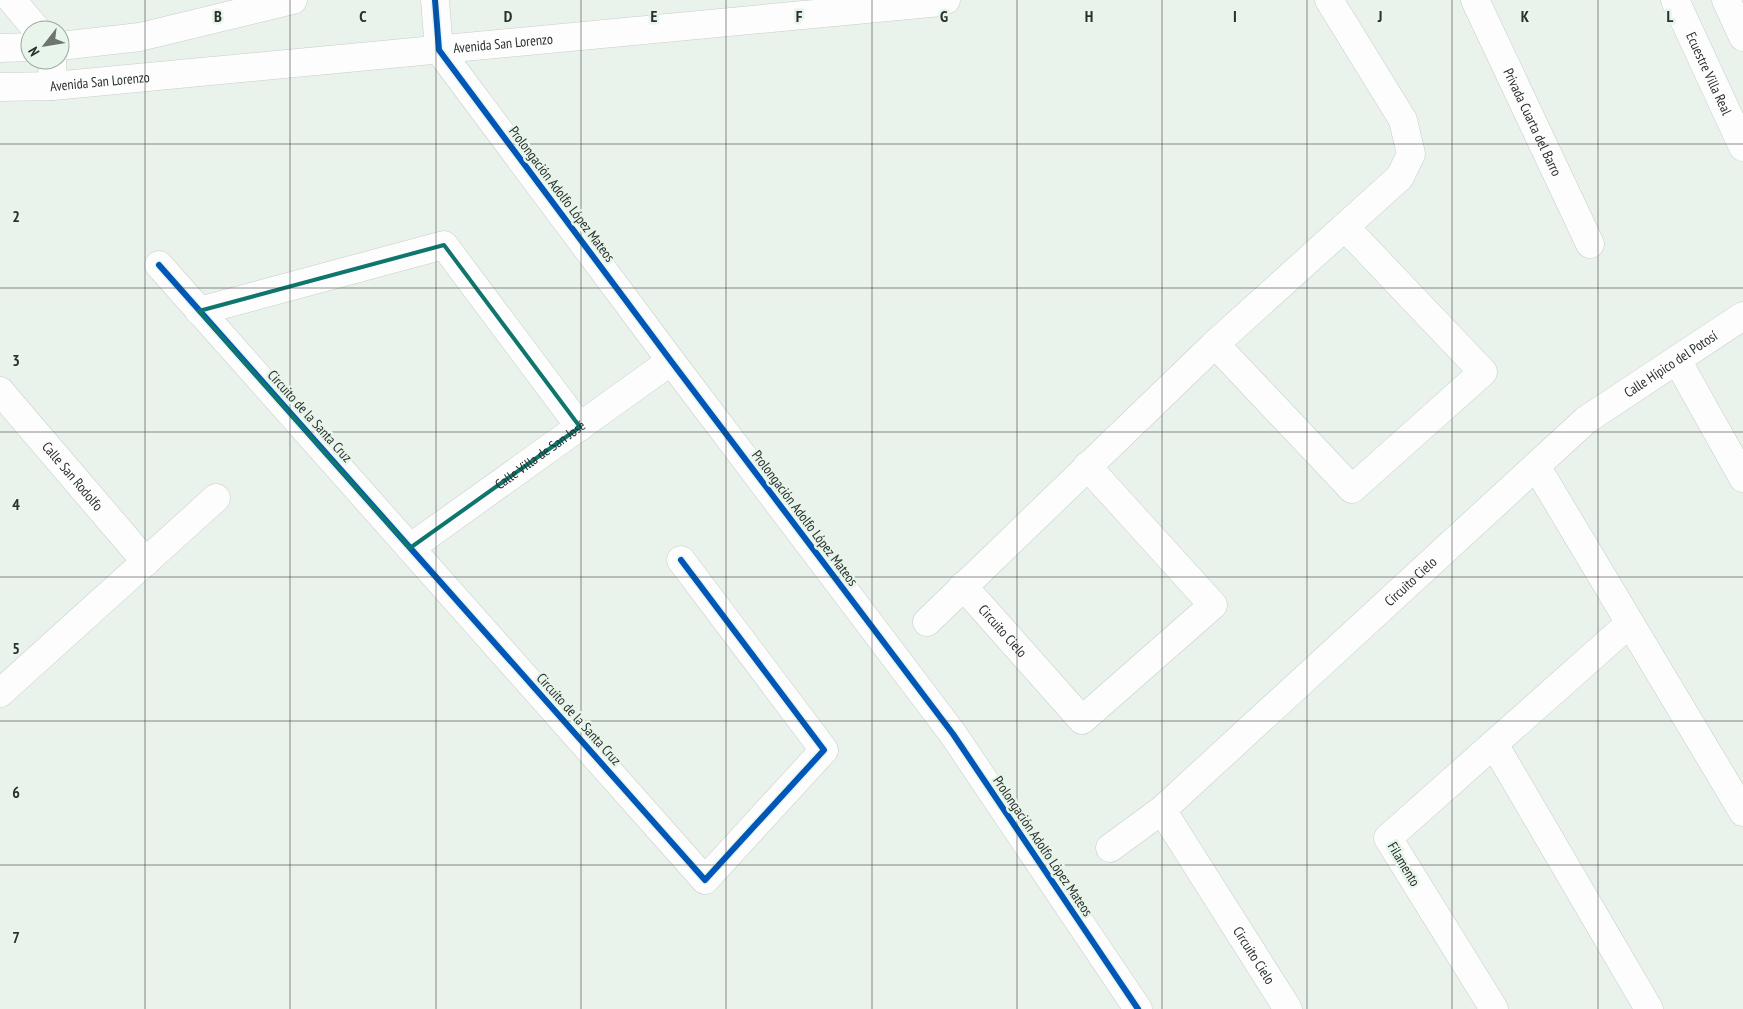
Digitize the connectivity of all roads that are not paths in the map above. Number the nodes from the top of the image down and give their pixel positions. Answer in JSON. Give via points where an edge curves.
{"nodes":[{"id":1,"x":12,"y":0,"type":"edge"},
{"id":2,"x":293,"y":0,"type":"edge"},
{"id":3,"x":435,"y":0,"type":"edge"},
{"id":4,"x":946,"y":0,"type":"edge"},
{"id":5,"x":1329,"y":0,"type":"edge"},
{"id":6,"x":1475,"y":0,"type":"edge"},
{"id":7,"x":1675,"y":0,"type":"edge"},
{"id":8,"x":1726,"y":0,"type":"edge"},
{"id":9,"x":29,"y":20,"type":"edge"},
{"id":10,"x":1743,"y":37,"type":"edge"},
{"id":11,"x":70,"y":45,"type":"edge"},
{"id":12,"x":20,"y":47,"type":"edge"},
{"id":13,"x":0,"y":48,"type":"edge"},
{"id":14,"x":439,"y":50,"type":"junction"},
{"id":15,"x":52,"y":73,"type":"edge"},
{"id":16,"x":0,"y":87,"type":"edge"},
{"id":17,"x":1743,"y":147,"type":"edge"},
{"id":18,"x":1345,"y":227,"type":"junction"},
{"id":19,"x":1590,"y":244,"type":"dead end"},
{"id":20,"x":159,"y":265,"type":"dead end"},
{"id":21,"x":199,"y":311,"type":"junction"},
{"id":22,"x":1743,"y":316,"type":"edge"},
{"id":23,"x":1215,"y":344,"type":"junction"},
{"id":24,"x":1677,"y":360,"type":"junction"},
{"id":25,"x":671,"y":361,"type":"junction"},
{"id":26,"x":0,"y":391,"type":"edge"},
{"id":27,"x":580,"y":427,"type":"junction"},
{"id":28,"x":1088,"y":466,"type":"junction"},
{"id":29,"x":1536,"y":466,"type":"junction"},
{"id":30,"x":1743,"y":478,"type":"edge"},
{"id":31,"x":216,"y":498,"type":"dead end"},
{"id":32,"x":410,"y":548,"type":"junction"},
{"id":33,"x":681,"y":560,"type":"dead end"},
{"id":34,"x":146,"y":562,"type":"junction"},
{"id":35,"x":963,"y":586,"type":"junction"},
{"id":36,"x":927,"y":622,"type":"dead end"},
{"id":37,"x":1630,"y":623,"type":"junction"},
{"id":38,"x":0,"y":693,"type":"edge"},
{"id":39,"x":1494,"y":744,"type":"junction"},
{"id":40,"x":1162,"y":810,"type":"junction"},
{"id":41,"x":1743,"y":812,"type":"edge"},
{"id":42,"x":1110,"y":848,"type":"dead end"},
{"id":43,"x":1138,"y":1009,"type":"edge"},
{"id":44,"x":1288,"y":1009,"type":"edge"},
{"id":45,"x":1494,"y":1009,"type":"edge"},
{"id":46,"x":1649,"y":1009,"type":"edge"}],
"edges":[{"from":1,"to":9,"type":"street"},
{"from":2,"to":11,"type":"street","via":[[140,38]]},
{"from":3,"to":14,"type":"street"},
{"from":4,"to":14,"type":"street","name":"Avenida San Lorenzo"},
{"from":5,"to":18,"type":"street","via":[[1403,120],[1411,154],[1400,176]]},
{"from":6,"to":19,"type":"street","name":"Privada Cuarta del Barro"},
{"from":7,"to":17,"type":"street","name":"Ecuestre Villa Real"},
{"from":8,"to":10,"type":"street"},
{"from":12,"to":13,"type":"street"},
{"from":14,"to":15,"type":"street","name":"Avenida San Lorenzo"},
{"from":14,"to":25,"type":"street","name":"Prolongación Adolfo López Mateos"},
{"from":15,"to":16,"type":"street","name":"Avenida San Lorenzo"},
{"from":18,"to":23,"type":"street"},
{"from":18,"to":23,"type":"street","via":[[1483,372],[1352,489]]},
{"from":20,"to":21,"type":"street","name":"Circuito de la Santa Cruz"},
{"from":21,"to":27,"type":"street","via":[[444,245]]},
{"from":21,"to":32,"type":"street","name":"Circuito de la Santa Cruz"},
{"from":22,"to":24,"type":"street","name":"Calle Hípico del Potosí"},
{"from":23,"to":28,"type":"street"},
{"from":24,"to":29,"type":"street","name":"Calle Hípico del Potosí","via":[[1586,420]]},
{"from":24,"to":30,"type":"street"},
{"from":25,"to":27,"type":"street","name":"Calle Villa de San José"},
{"from":25,"to":43,"type":"street","name":"Prolongación Adolfo López Mateos","via":[[953,734]]},
{"from":26,"to":34,"type":"street","name":"Calle San Rodolfo"},
{"from":27,"to":32,"type":"street","name":"Calle Villa de San José"},
{"from":28,"to":35,"type":"street"},
{"from":28,"to":35,"type":"street","name":"Circuito Cielo","via":[[1213,605],[1082,720]]},
{"from":29,"to":37,"type":"street"},
{"from":29,"to":40,"type":"street","name":"Circuito Cielo"},
{"from":31,"to":34,"type":"street"},
{"from":32,"to":33,"type":"street","name":"Circuito de la Santa Cruz","via":[[705,880],[824,750]]},
{"from":34,"to":38,"type":"street"},
{"from":35,"to":36,"type":"street"},
{"from":37,"to":39,"type":"street"},
{"from":37,"to":41,"type":"street"},
{"from":39,"to":45,"type":"street","name":"Filamento","via":[[1388,838]]},
{"from":39,"to":46,"type":"street"},
{"from":40,"to":42,"type":"street"},
{"from":40,"to":44,"type":"street","name":"Circuito Cielo"}]}
